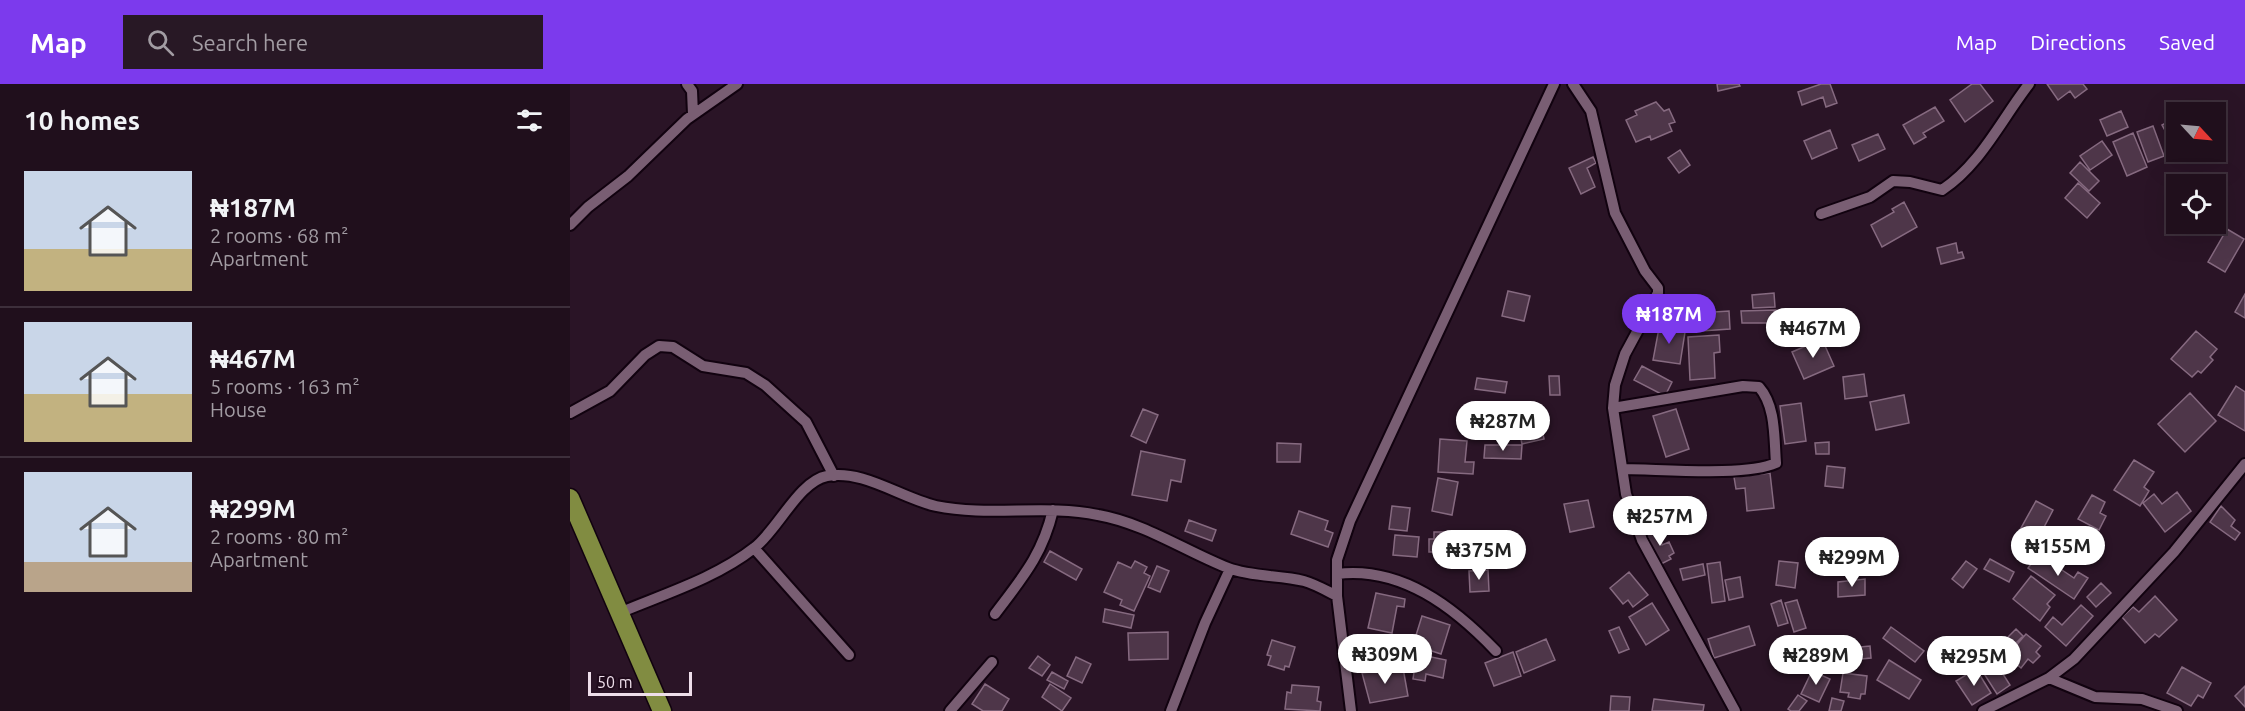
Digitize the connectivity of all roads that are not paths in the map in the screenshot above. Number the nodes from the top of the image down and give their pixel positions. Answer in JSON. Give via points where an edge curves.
{"nodes":[{"id":1,"x":687,"y":84,"type":"edge"},
{"id":2,"x":737,"y":84,"type":"edge"},
{"id":3,"x":1554,"y":84,"type":"edge"},
{"id":4,"x":1573,"y":84,"type":"edge"},
{"id":5,"x":2029,"y":84,"type":"edge"},
{"id":6,"x":693,"y":114,"type":"junction"},
{"id":7,"x":1821,"y":214,"type":"dead end"},
{"id":8,"x":570,"y":225,"type":"edge"},
{"id":9,"x":1613,"y":408,"type":"junction"},
{"id":10,"x":570,"y":413,"type":"edge"},
{"id":11,"x":2245,"y":464,"type":"edge"},
{"id":12,"x":1623,"y":469,"type":"junction"},
{"id":13,"x":834,"y":476,"type":"junction"},
{"id":14,"x":570,"y":498,"type":"edge"},
{"id":15,"x":1053,"y":510,"type":"junction"},
{"id":16,"x":754,"y":548,"type":"junction"},
{"id":17,"x":1230,"y":569,"type":"junction"},
{"id":18,"x":1337,"y":574,"type":"junction"},
{"id":19,"x":1337,"y":596,"type":"junction"},
{"id":20,"x":620,"y":613,"type":"junction"},
{"id":21,"x":995,"y":614,"type":"dead end"},
{"id":22,"x":1496,"y":651,"type":"dead end"},
{"id":23,"x":849,"y":655,"type":"dead end"},
{"id":24,"x":992,"y":662,"type":"dead end"},
{"id":25,"x":2049,"y":678,"type":"junction"},
{"id":26,"x":662,"y":711,"type":"edge"},
{"id":27,"x":950,"y":711,"type":"edge"},
{"id":28,"x":1171,"y":711,"type":"edge"},
{"id":29,"x":1350,"y":711,"type":"edge"},
{"id":30,"x":1735,"y":711,"type":"edge"},
{"id":31,"x":1983,"y":711,"type":"edge"},
{"id":32,"x":2177,"y":711,"type":"edge"}],
"edges":[{"from":1,"to":6,"type":"street","via":[[692,91]]},
{"from":2,"to":6,"type":"street"},
{"from":3,"to":18,"type":"street","via":[[1350,521],[1337,561]]},
{"from":4,"to":9,"type":"street","via":[[1591,111],[1615,213],[1658,288],[1625,354],[1615,385]]},
{"from":5,"to":7,"type":"street","via":[[1990,141],[1957,180],[1942,190],[1893,181],[1870,197]]},
{"from":6,"to":8,"type":"street"},
{"from":9,"to":12,"type":"street"},
{"from":9,"to":12,"type":"street","via":[[1743,386],[1759,387],[1767,396],[1774,428],[1776,463],[1769,466],[1747,470]]},
{"from":10,"to":13,"type":"street","via":[[610,391],[659,346],[673,347],[704,366],[746,373],[765,385],[806,422]]},
{"from":11,"to":25,"type":"street","via":[[2131,600],[2074,659]]},
{"from":12,"to":30,"type":"street","via":[[1626,494],[1642,540]]},
{"from":13,"to":15,"type":"street","via":[[861,479],[937,506]]},
{"from":13,"to":16,"type":"street","via":[[812,483]]},
{"from":14,"to":20,"type":"main road"},
{"from":15,"to":17,"type":"street","via":[[1119,520]]},
{"from":15,"to":21,"type":"street","via":[[1047,538]]},
{"from":16,"to":20,"type":"street","via":[[719,570]]},
{"from":16,"to":23,"type":"street"},
{"from":17,"to":19,"type":"street","via":[[1305,581]]},
{"from":17,"to":28,"type":"street","via":[[1204,623]]},
{"from":18,"to":19,"type":"street"},
{"from":18,"to":22,"type":"street","via":[[1371,574],[1414,588],[1451,608]]},
{"from":19,"to":29,"type":"street"},
{"from":20,"to":26,"type":"main road"},
{"from":24,"to":27,"type":"street"},
{"from":25,"to":31,"type":"street"},
{"from":25,"to":32,"type":"street","via":[[2095,697],[2142,699]]}]}
